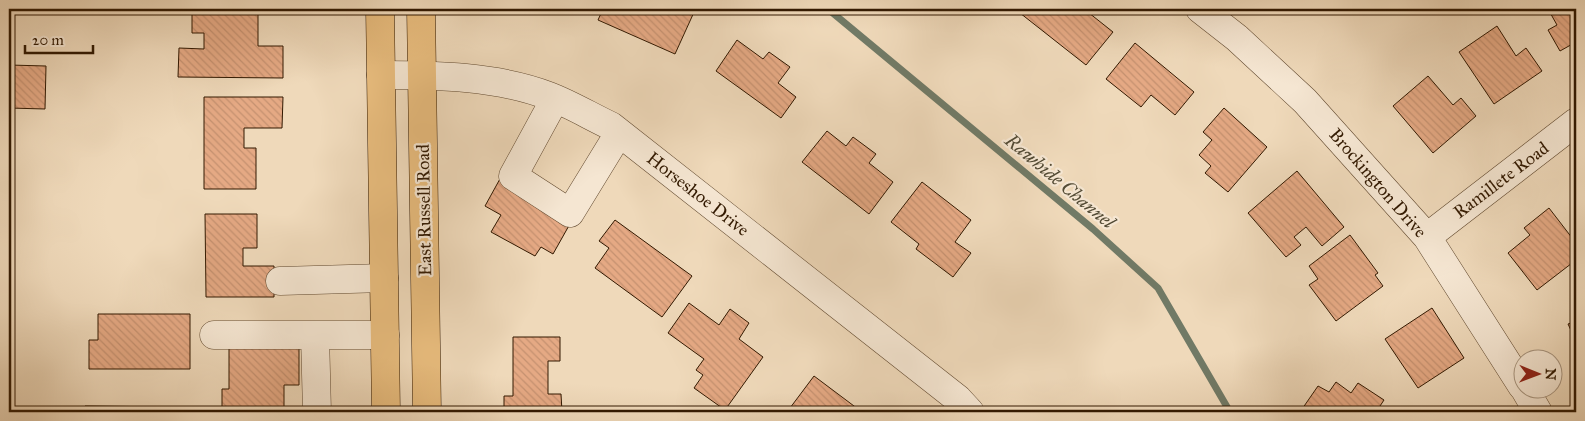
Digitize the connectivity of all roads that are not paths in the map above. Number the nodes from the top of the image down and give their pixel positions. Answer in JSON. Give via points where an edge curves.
{"nodes":[{"id":1,"x":380,"y":9,"type":"edge"},
{"id":2,"x":421,"y":9,"type":"edge"},
{"id":3,"x":1200,"y":9,"type":"edge"},
{"id":4,"x":381,"y":75,"type":"junction"},
{"id":5,"x":422,"y":75,"type":"junction"},
{"id":6,"x":555,"y":99,"type":"junction"},
{"id":7,"x":1576,"y":122,"type":"edge"},
{"id":8,"x":619,"y":133,"type":"junction"},
{"id":9,"x":1426,"y":237,"type":"junction"},
{"id":10,"x":384,"y":278,"type":"junction"},
{"id":11,"x":280,"y":282,"type":"dead end"},
{"id":12,"x":214,"y":335,"type":"dead end"},
{"id":13,"x":315,"y":335,"type":"junction"},
{"id":14,"x":385,"y":335,"type":"junction"},
{"id":15,"x":1526,"y":400,"type":"edge"},
{"id":16,"x":317,"y":412,"type":"edge"},
{"id":17,"x":386,"y":412,"type":"edge"},
{"id":18,"x":427,"y":412,"type":"edge"},
{"id":19,"x":970,"y":412,"type":"edge"}],
"edges":[{"from":1,"to":4,"type":"main road"},
{"from":2,"to":5,"type":"main road","name":"East Russell Road"},
{"from":3,"to":9,"type":"street","name":"Brockington Drive","via":[[1305,101]]},
{"from":4,"to":5,"type":"street","name":"Horseshoe Drive"},
{"from":4,"to":10,"type":"main road"},
{"from":5,"to":6,"type":"street","name":"Horseshoe Drive","via":[[499,82]]},
{"from":5,"to":18,"type":"main road","name":"East Russell Road"},
{"from":6,"to":8,"type":"street","name":"Horseshoe Drive"},
{"from":6,"to":8,"type":"street","via":[[513,176],[570,213]]},
{"from":7,"to":9,"type":"street","name":"Ramillete Road"},
{"from":8,"to":19,"type":"street","name":"Horseshoe Drive","via":[[958,398]]},
{"from":9,"to":15,"type":"street","name":"Brockington Drive"},
{"from":10,"to":11,"type":"street"},
{"from":10,"to":14,"type":"main road"},
{"from":12,"to":13,"type":"street"},
{"from":13,"to":14,"type":"street"},
{"from":13,"to":16,"type":"street"},
{"from":14,"to":17,"type":"main road"}]}
